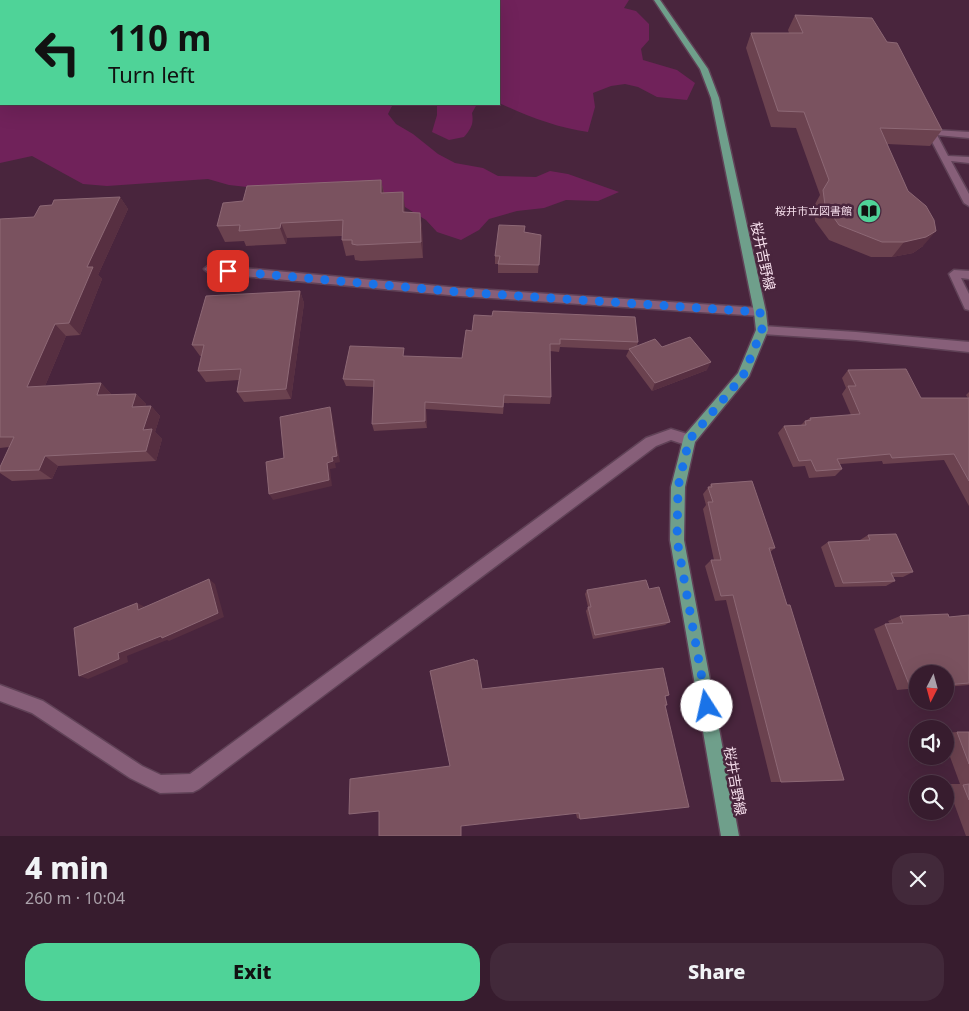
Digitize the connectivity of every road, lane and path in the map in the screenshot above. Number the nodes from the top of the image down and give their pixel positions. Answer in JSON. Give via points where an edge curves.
{"nodes":[{"id":1,"x":658,"y":0,"type":"edge"},
{"id":2,"x":922,"y":116,"type":"edge"},
{"id":3,"x":931,"y":132,"type":"junction"},
{"id":4,"x":969,"y":134,"type":"edge"},
{"id":5,"x":945,"y":158,"type":"junction"},
{"id":6,"x":969,"y":160,"type":"edge"},
{"id":7,"x":965,"y":190,"type":"edge"},
{"id":8,"x":969,"y":203,"type":"edge"},
{"id":9,"x":209,"y":269,"type":"dead end"},
{"id":10,"x":969,"y":275,"type":"edge"},
{"id":11,"x":969,"y":306,"type":"edge"},
{"id":12,"x":760,"y":312,"type":"junction"},
{"id":13,"x":762,"y":330,"type":"junction"},
{"id":14,"x":969,"y":347,"type":"edge"},
{"id":15,"x":689,"y":440,"type":"junction"},
{"id":16,"x":0,"y":694,"type":"edge"},
{"id":17,"x":730,"y":836,"type":"edge"}],
"edges":[{"from":1,"to":12,"type":"main road","name":"桜井吉野線","via":[[704,69],[715,98]]},
{"from":2,"to":3,"type":"street"},
{"from":3,"to":4,"type":"street"},
{"from":3,"to":5,"type":"street"},
{"from":5,"to":6,"type":"street"},
{"from":5,"to":7,"type":"street"},
{"from":7,"to":8,"type":"street"},
{"from":9,"to":12,"type":"street","via":[[460,292]]},
{"from":10,"to":11,"type":"street","via":[[954,274]]},
{"from":12,"to":13,"type":"main road","name":"桜井吉野線"},
{"from":13,"to":14,"type":"street"},
{"from":13,"to":15,"type":"main road","name":"桜井吉野線","via":[[743,376]]},
{"from":15,"to":16,"type":"street","via":[[671,434],[652,442],[193,783],[160,784],[136,772],[37,707]]},
{"from":15,"to":17,"type":"main road","name":"桜井吉野線","via":[[678,487],[677,540]]}]}
